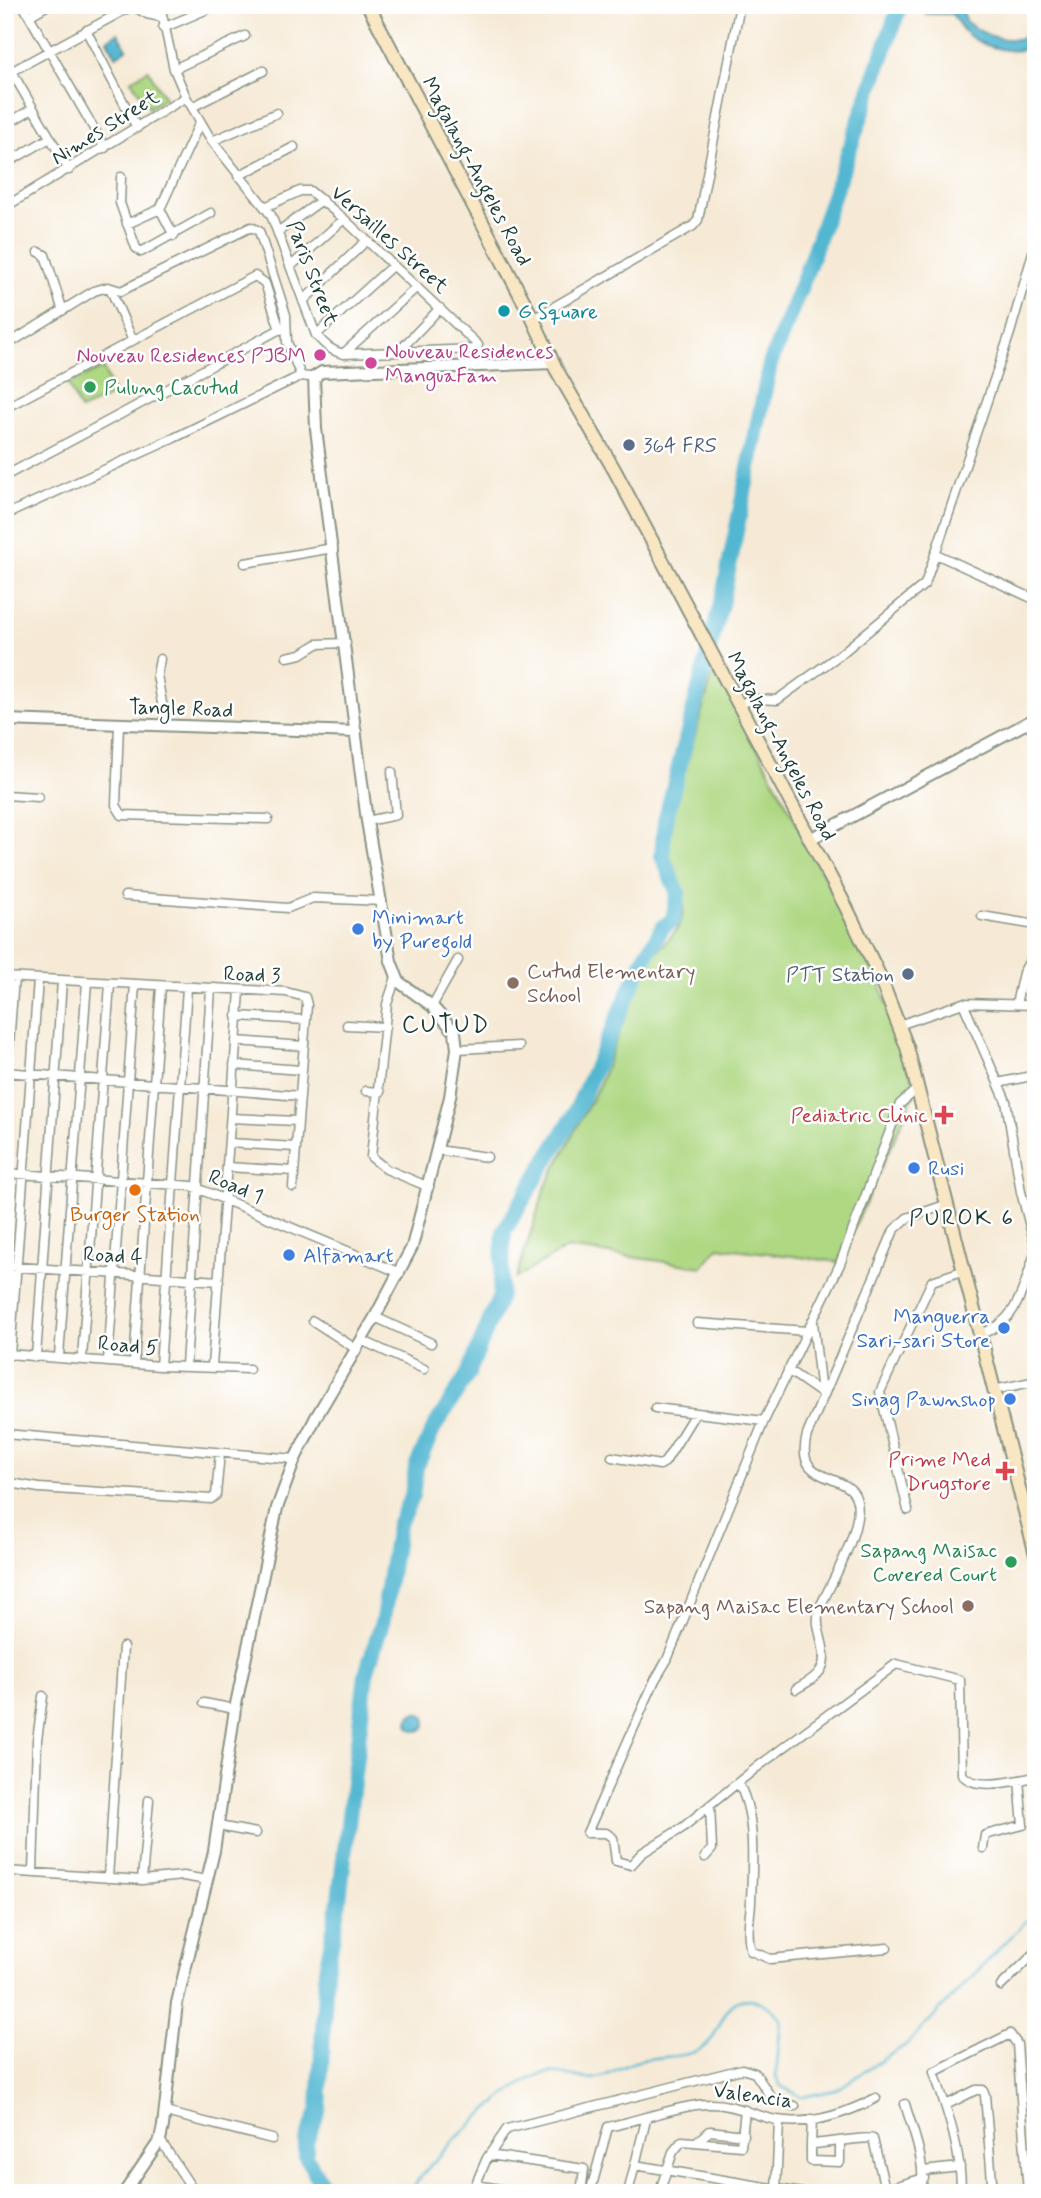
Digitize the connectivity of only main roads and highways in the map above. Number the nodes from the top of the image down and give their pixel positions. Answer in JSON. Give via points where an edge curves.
{"nodes":[{"id":1,"x":368,"y":5,"type":"edge"},
{"id":2,"x":1036,"y":1555,"type":"edge"}],
"edges":[{"from":1,"to":2,"type":"main road","name":"Magalang-Angeles Road","via":[[555,366],[851,916],[899,1025]]}]}
